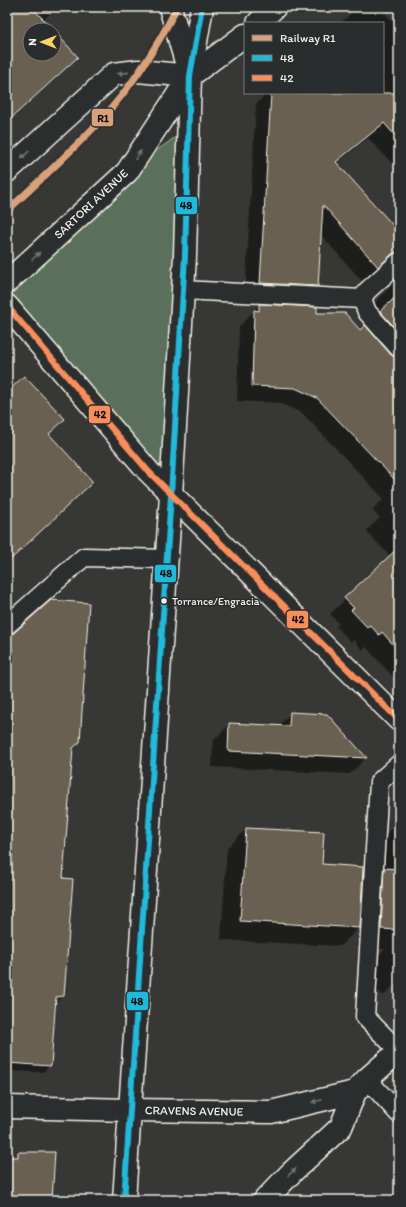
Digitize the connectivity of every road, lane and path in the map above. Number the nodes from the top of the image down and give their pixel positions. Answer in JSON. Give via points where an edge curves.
{"nodes":[{"id":1,"x":170,"y":7,"type":"edge"},
{"id":2,"x":202,"y":7,"type":"edge"},
{"id":3,"x":275,"y":7,"type":"edge"},
{"id":4,"x":259,"y":22,"type":"edge"},
{"id":5,"x":244,"y":36,"type":"edge"},
{"id":6,"x":190,"y":76,"type":"junction"},
{"id":7,"x":7,"y":171,"type":"edge"},
{"id":8,"x":399,"y":262,"type":"edge"},
{"id":9,"x":7,"y":282,"type":"edge"},
{"id":10,"x":182,"y":290,"type":"junction"},
{"id":11,"x":362,"y":299,"type":"junction"},
{"id":12,"x":7,"y":306,"type":"edge"},
{"id":13,"x":399,"y":348,"type":"edge"},
{"id":14,"x":172,"y":495,"type":"junction"},
{"id":15,"x":167,"y":559,"type":"junction"},
{"id":16,"x":7,"y":625,"type":"edge"},
{"id":17,"x":399,"y":720,"type":"edge"},
{"id":18,"x":399,"y":764,"type":"edge"},
{"id":19,"x":399,"y":1051,"type":"edge"},
{"id":20,"x":361,"y":1086,"type":"junction"},
{"id":21,"x":7,"y":1107,"type":"edge"},
{"id":22,"x":129,"y":1110,"type":"junction"},
{"id":23,"x":399,"y":1114,"type":"edge"},
{"id":24,"x":124,"y":1200,"type":"edge"},
{"id":25,"x":265,"y":1200,"type":"edge"}],
"edges":[{"from":1,"to":6,"type":"street"},
{"from":2,"to":6,"type":"street"},
{"from":3,"to":4,"type":"street"},
{"from":5,"to":6,"type":"street","name":"SARTORI AVENUE"},
{"from":6,"to":7,"type":"street","one_way":true,"via":[[138,71],[114,74]]},
{"from":9,"to":6,"type":"street","name":"SARTORI AVENUE","one_way":true,"via":[[127,172]]},
{"from":6,"to":10,"type":"street"},
{"from":8,"to":11,"type":"lane","via":[[366,291]]},
{"from":10,"to":11,"type":"lane"},
{"from":10,"to":14,"type":"street"},
{"from":11,"to":13,"type":"lane","via":[[366,312]]},
{"from":12,"to":14,"type":"street","via":[[149,472]]},
{"from":14,"to":15,"type":"street"},
{"from":14,"to":17,"type":"street"},
{"from":15,"to":16,"type":"lane","via":[[84,557]]},
{"from":15,"to":22,"type":"street"},
{"from":18,"to":19,"type":"lane","via":[[380,782],[365,1017]]},
{"from":19,"to":20,"type":"street","name":"CRAVENS AVENUE"},
{"from":20,"to":22,"type":"street","name":"CRAVENS AVENUE","one_way":true,"via":[[271,1112]]},
{"from":20,"to":23,"type":"lane"},
{"from":25,"to":20,"type":"street","name":"CRAVENS AVENUE","one_way":true,"via":[[341,1126]]},
{"from":21,"to":22,"type":"street","name":"CRAVENS AVENUE"},
{"from":22,"to":24,"type":"street"}]}
